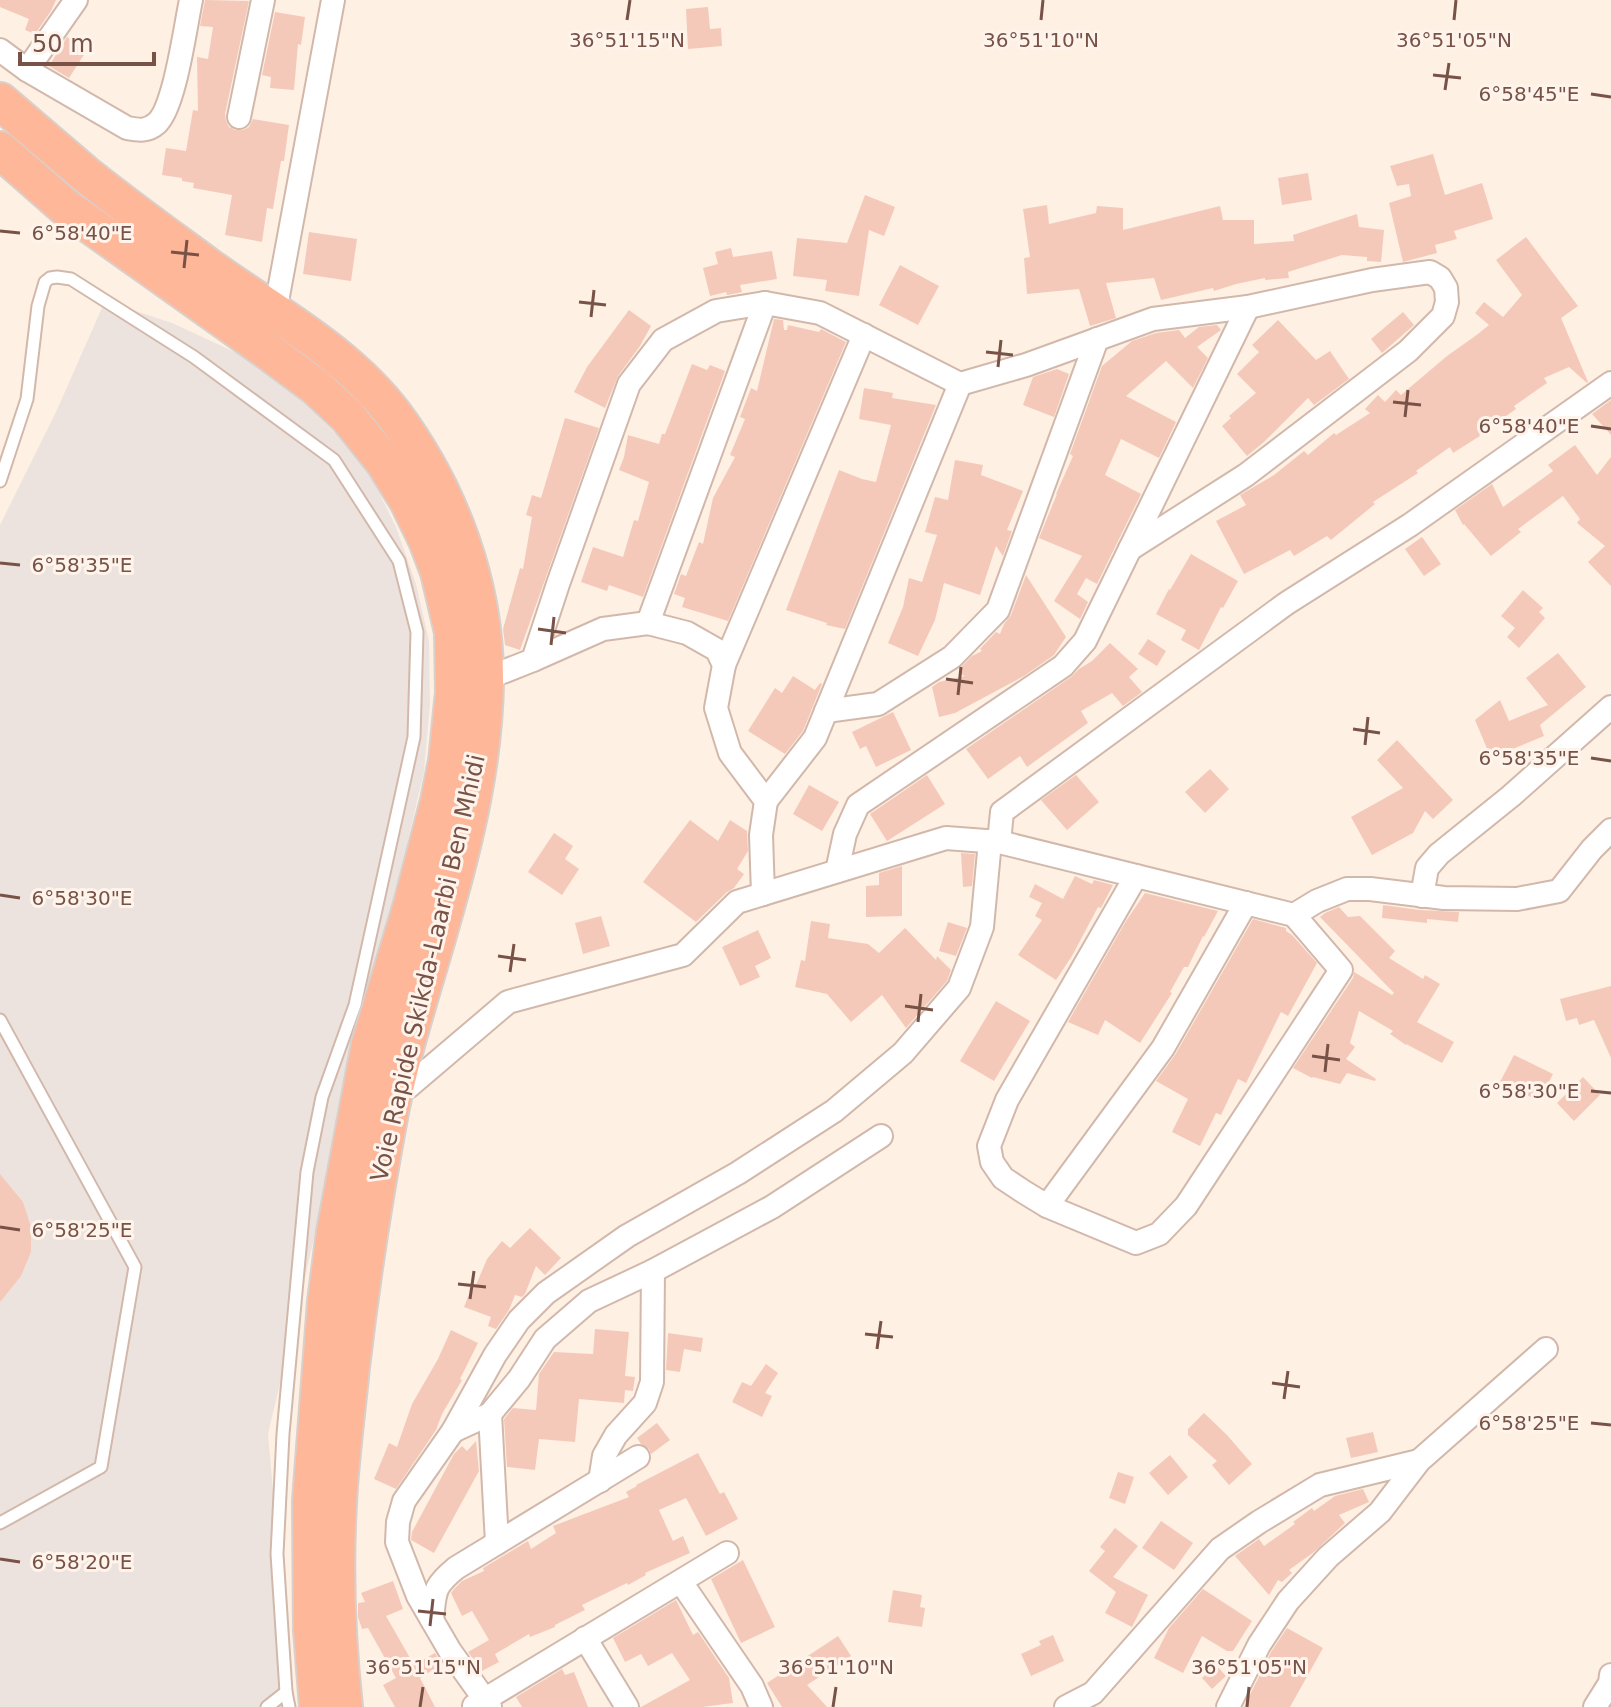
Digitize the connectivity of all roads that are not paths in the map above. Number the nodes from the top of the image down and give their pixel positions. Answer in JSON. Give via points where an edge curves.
{"nodes":[{"id":1,"x":76,"y":0,"type":"edge"},
{"id":2,"x":191,"y":0,"type":"edge"},
{"id":3,"x":263,"y":0,"type":"edge"},
{"id":4,"x":333,"y":0,"type":"edge"},
{"id":5,"x":0,"y":50,"type":"edge"},
{"id":6,"x":27,"y":70,"type":"junction"},
{"id":7,"x":0,"y":101,"type":"edge"},
{"id":8,"x":239,"y":117,"type":"dead end"},
{"id":9,"x":0,"y":150,"type":"edge"},
{"id":10,"x":765,"y":303,"type":"junction"},
{"id":11,"x":1248,"y":307,"type":"junction"},
{"id":12,"x":275,"y":312,"type":"junction"},
{"id":13,"x":864,"y":335,"type":"junction"},
{"id":14,"x":1097,"y":339,"type":"junction"},
{"id":15,"x":1611,"y":383,"type":"edge"},
{"id":16,"x":960,"y":384,"type":"junction"},
{"id":17,"x":0,"y":481,"type":"edge"},
{"id":18,"x":1130,"y":549,"type":"junction"},
{"id":19,"x":648,"y":623,"type":"junction"},
{"id":20,"x":533,"y":660,"type":"junction"},
{"id":21,"x":724,"y":665,"type":"junction"},
{"id":22,"x":485,"y":679,"type":"junction"},
{"id":23,"x":1611,"y":707,"type":"edge"},
{"id":24,"x":826,"y":711,"type":"junction"},
{"id":25,"x":766,"y":801,"type":"junction"},
{"id":26,"x":1611,"y":830,"type":"edge"},
{"id":27,"x":995,"y":842,"type":"junction"},
{"id":28,"x":837,"y":871,"type":"junction"},
{"id":29,"x":1136,"y":876,"type":"junction"},
{"id":30,"x":763,"y":894,"type":"junction"},
{"id":31,"x":1422,"y":896,"type":"junction"},
{"id":32,"x":1246,"y":903,"type":"junction"},
{"id":33,"x":1294,"y":915,"type":"junction"},
{"id":34,"x":0,"y":1020,"type":"edge"},
{"id":35,"x":393,"y":1096,"type":"junction"},
{"id":36,"x":358,"y":1107,"type":"junction"},
{"id":37,"x":881,"y":1136,"type":"dead end"},
{"id":38,"x":1047,"y":1206,"type":"junction"},
{"id":39,"x":653,"y":1271,"type":"junction"},
{"id":40,"x":1546,"y":1349,"type":"dead end"},
{"id":41,"x":490,"y":1414,"type":"junction"},
{"id":42,"x":453,"y":1431,"type":"junction"},
{"id":43,"x":638,"y":1457,"type":"dead end"},
{"id":44,"x":1419,"y":1461,"type":"junction"},
{"id":45,"x":600,"y":1481,"type":"junction"},
{"id":46,"x":0,"y":1523,"type":"edge"},
{"id":47,"x":497,"y":1543,"type":"junction"},
{"id":48,"x":727,"y":1553,"type":"dead end"},
{"id":49,"x":681,"y":1582,"type":"junction"},
{"id":50,"x":432,"y":1620,"type":"junction"},
{"id":51,"x":585,"y":1638,"type":"junction"},
{"id":52,"x":302,"y":1700,"type":"edge"},
{"id":53,"x":483,"y":1704,"type":"edge"},
{"id":54,"x":267,"y":1707,"type":"edge"},
{"id":55,"x":289,"y":1707,"type":"edge"},
{"id":56,"x":344,"y":1707,"type":"edge"},
{"id":57,"x":627,"y":1707,"type":"edge"},
{"id":58,"x":761,"y":1707,"type":"edge"},
{"id":59,"x":1066,"y":1707,"type":"edge"},
{"id":60,"x":1228,"y":1707,"type":"edge"}],
"edges":[{"from":1,"to":6,"type":"street"},
{"from":2,"to":6,"type":"street","via":[[172,95],[165,113],[144,131],[127,128]]},
{"from":3,"to":8,"type":"street"},
{"from":4,"to":12,"type":"street"},
{"from":5,"to":6,"type":"street"},
{"from":7,"to":12,"type":"highway","name":"Voie Rapide Skikda-Laarbi Ben Mhidi","via":[[88,176]]},
{"from":9,"to":36,"type":"highway","name":"Voie Rapide Skikda-Laarbi Ben Mhidi","via":[[65,207],[316,387],[348,417],[399,483],[427,540],[453,632],[451,730],[436,814],[370,1044]]},
{"from":10,"to":13,"type":"street","via":[[820,313]]},
{"from":10,"to":19,"type":"street"},
{"from":10,"to":20,"type":"street","via":[[716,311],[663,340],[629,384]]},
{"from":11,"to":14,"type":"street","via":[[1153,319]]},
{"from":11,"to":18,"type":"street"},
{"from":11,"to":18,"type":"street","via":[[1430,272],[1446,288],[1447,302],[1443,316],[1408,351],[1246,475]]},
{"from":12,"to":22,"type":"highway","name":"Voie Rapide Skikda-Laarbi Ben Mhidi","via":[[355,371],[393,412],[440,489],[476,596]]},
{"from":13,"to":16,"type":"street"},
{"from":13,"to":21,"type":"street"},
{"from":14,"to":16,"type":"street"},
{"from":14,"to":24,"type":"street","via":[[998,610],[952,657],[878,704]]},
{"from":15,"to":27,"type":"street","via":[[1410,525],[1287,603],[1002,812]]},
{"from":16,"to":24,"type":"street"},
{"from":17,"to":52,"type":"lane","via":[[27,399],[45,282],[71,279],[194,357],[334,460],[399,561],[417,632],[414,737],[355,1005],[322,1097],[307,1172],[277,1554]]},
{"from":18,"to":28,"type":"street","via":[[1085,641],[1063,666],[858,805]]},
{"from":19,"to":20,"type":"street","via":[[603,629]]},
{"from":19,"to":21,"type":"street","via":[[707,644]]},
{"from":20,"to":22,"type":"street"},
{"from":21,"to":25,"type":"street","via":[[716,708],[730,753]]},
{"from":22,"to":35,"type":"highway","name":"Voie Rapide Skikda-Laarbi Ben Mhidi","via":[[472,800]]},
{"from":23,"to":31,"type":"street","via":[[1439,854],[1427,868]]},
{"from":24,"to":25,"type":"street","via":[[815,738]]},
{"from":25,"to":30,"type":"street"},
{"from":26,"to":31,"type":"street","via":[[1559,891],[1517,899]]},
{"from":27,"to":28,"type":"street","via":[[946,838]]},
{"from":27,"to":29,"type":"street"},
{"from":27,"to":42,"type":"street","via":[[982,927],[959,988],[903,1053],[834,1111],[627,1236],[546,1293],[495,1355]]},
{"from":28,"to":30,"type":"street"},
{"from":29,"to":32,"type":"street"},
{"from":29,"to":38,"type":"street","via":[[1007,1100],[989,1146],[1003,1178]]},
{"from":30,"to":35,"type":"street","via":[[737,902],[683,955],[508,1002]]},
{"from":31,"to":33,"type":"street","via":[[1347,889]]},
{"from":32,"to":33,"type":"street"},
{"from":32,"to":38,"type":"street","via":[[1163,1048]]},
{"from":33,"to":38,"type":"street","via":[[1341,970],[1186,1206],[1159,1234],[1136,1243]]},
{"from":34,"to":46,"type":"lane","via":[[135,1267],[101,1467]]},
{"from":35,"to":36,"type":"street"},
{"from":35,"to":56,"type":"highway","name":"Voie Rapide Skikda-Laarbi Ben Mhidi","via":[[361,1284],[339,1489],[338,1625]]},
{"from":36,"to":52,"type":"highway","name":"Voie Rapide Skikda-Laarbi Ben Mhidi","via":[[326,1302],[314,1461],[312,1630]]},
{"from":37,"to":39,"type":"street","via":[[772,1207]]},
{"from":39,"to":41,"type":"street","via":[[589,1301],[556,1329]]},
{"from":39,"to":45,"type":"street","via":[[652,1382],[645,1403],[604,1456]]},
{"from":40,"to":44,"type":"street"},
{"from":41,"to":42,"type":"street"},
{"from":41,"to":47,"type":"street"},
{"from":42,"to":50,"type":"street","via":[[404,1501],[398,1522],[397,1542]]},
{"from":43,"to":45,"type":"street"},
{"from":44,"to":59,"type":"street","via":[[1320,1485],[1220,1549],[1093,1693]]},
{"from":44,"to":60,"type":"street","via":[[1380,1512],[1288,1601]]},
{"from":45,"to":47,"type":"street"},
{"from":47,"to":50,"type":"street","via":[[441,1580]]},
{"from":48,"to":49,"type":"street"},
{"from":49,"to":51,"type":"street"},
{"from":49,"to":58,"type":"street"},
{"from":50,"to":53,"type":"street"},
{"from":51,"to":53,"type":"street"},
{"from":51,"to":57,"type":"street"},
{"from":52,"to":54,"type":"lane"},
{"from":52,"to":55,"type":"lane"}]}
